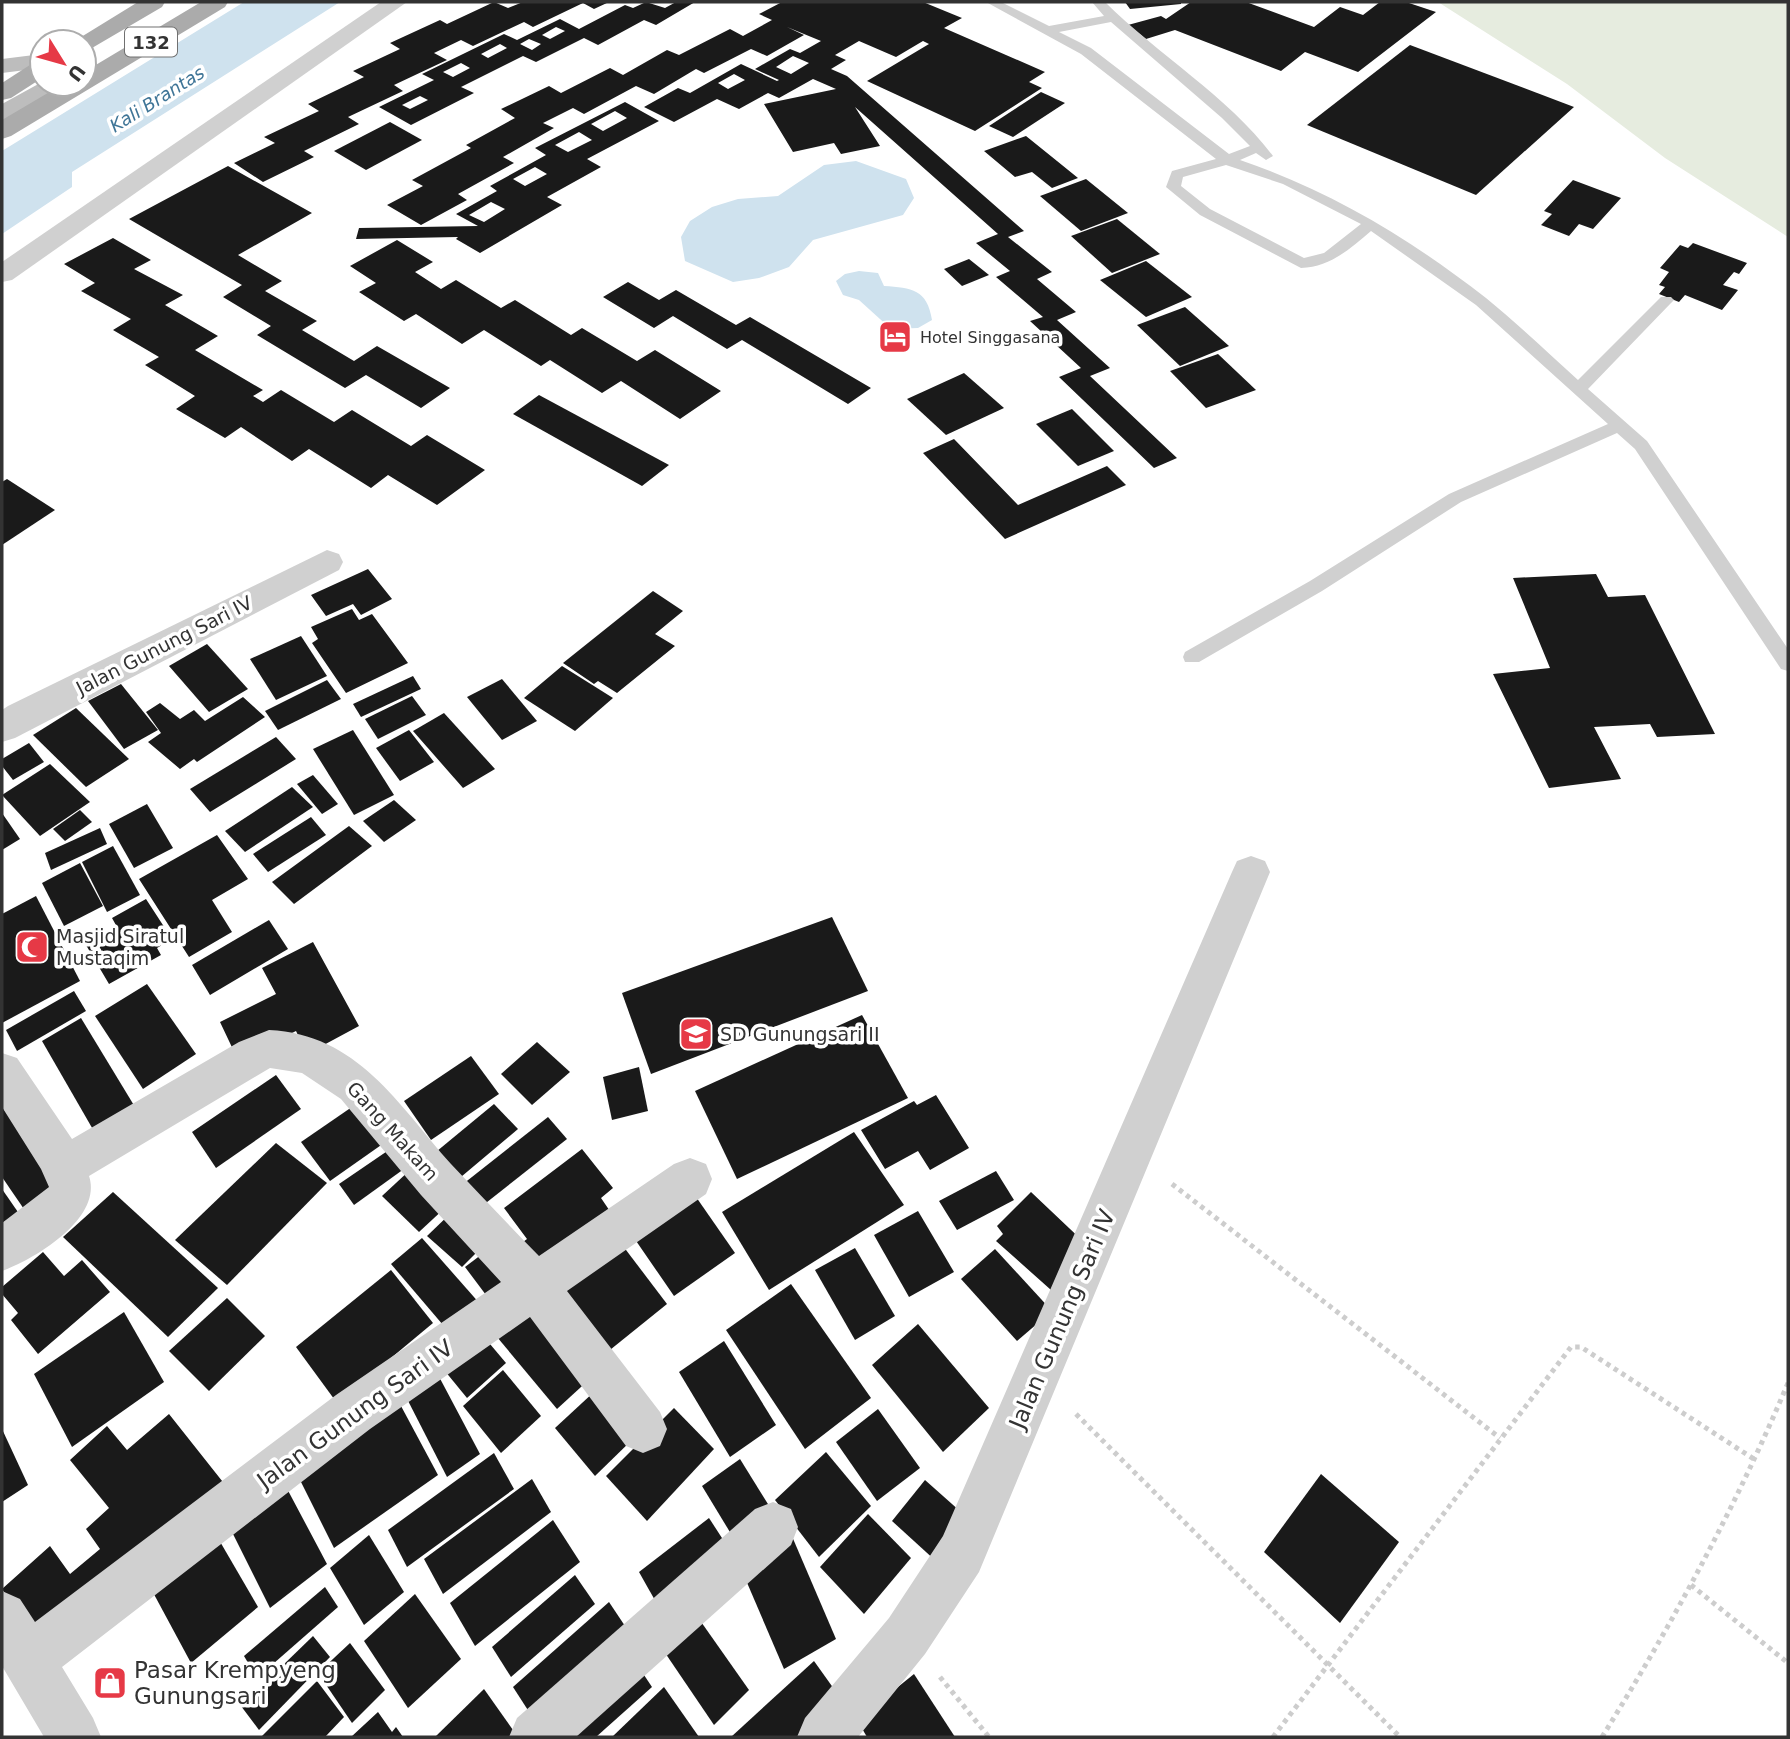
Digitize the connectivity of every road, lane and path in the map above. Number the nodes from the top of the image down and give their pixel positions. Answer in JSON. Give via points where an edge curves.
{"nodes":[{"id":1,"x":154,"y":2,"type":"edge"},
{"id":2,"x":217,"y":2,"type":"edge"},
{"id":3,"x":396,"y":2,"type":"edge"},
{"id":4,"x":992,"y":2,"type":"edge"},
{"id":5,"x":1098,"y":2,"type":"edge"},
{"id":6,"x":1114,"y":18,"type":"junction"},
{"id":7,"x":1050,"y":30,"type":"junction"},
{"id":8,"x":98,"y":35,"type":"edge"},
{"id":9,"x":124,"y":58,"type":"junction"},
{"id":10,"x":28,"y":63,"type":"edge"},
{"id":11,"x":2,"y":66,"type":"edge"},
{"id":12,"x":98,"y":67,"type":"edge"},
{"id":13,"x":98,"y":73,"type":"edge"},
{"id":14,"x":28,"y":77,"type":"edge"},
{"id":15,"x":2,"y":93,"type":"edge"},
{"id":16,"x":31,"y":98,"type":"edge"},
{"id":17,"x":57,"y":98,"type":"edge"},
{"id":18,"x":2,"y":114,"type":"edge"},
{"id":19,"x":2,"y":131,"type":"edge"},
{"id":20,"x":1260,"y":147,"type":"junction"},
{"id":21,"x":1227,"y":160,"type":"junction"},
{"id":22,"x":1288,"y":181,"type":"junction"},
{"id":23,"x":1371,"y":224,"type":"junction"},
{"id":24,"x":2,"y":274,"type":"edge"},
{"id":25,"x":1666,"y":300,"type":"dead end"},
{"id":26,"x":1579,"y":390,"type":"junction"},
{"id":27,"x":1621,"y":425,"type":"junction"},
{"id":28,"x":327,"y":562,"type":"dead end"},
{"id":29,"x":1192,"y":657,"type":"dead end"},
{"id":30,"x":1788,"y":661,"type":"edge"},
{"id":31,"x":8,"y":713,"type":"edge"},
{"id":32,"x":1251,"y":872,"type":"dead end"},
{"id":33,"x":2,"y":1072,"type":"edge"},
{"id":34,"x":1132,"y":1154,"type":"junction"},
{"id":35,"x":690,"y":1179,"type":"dead end"},
{"id":36,"x":68,"y":1181,"type":"junction"},
{"id":37,"x":2,"y":1250,"type":"edge"},
{"id":38,"x":536,"y":1285,"type":"junction"},
{"id":39,"x":1038,"y":1376,"type":"junction"},
{"id":40,"x":1788,"y":1383,"type":"edge"},
{"id":41,"x":643,"y":1429,"type":"dead end"},
{"id":42,"x":1500,"y":1438,"type":"junction"},
{"id":43,"x":1757,"y":1461,"type":"junction"},
{"id":44,"x":773,"y":1527,"type":"dead end"},
{"id":45,"x":1691,"y":1585,"type":"junction"},
{"id":46,"x":2,"y":1617,"type":"edge"},
{"id":47,"x":907,"y":1636,"type":"junction"},
{"id":48,"x":28,"y":1660,"type":"junction"},
{"id":49,"x":1788,"y":1663,"type":"edge"},
{"id":50,"x":1328,"y":1667,"type":"junction"},
{"id":51,"x":74,"y":1737,"type":"edge"},
{"id":52,"x":536,"y":1737,"type":"edge"},
{"id":53,"x":824,"y":1737,"type":"edge"},
{"id":54,"x":989,"y":1737,"type":"edge"},
{"id":55,"x":1273,"y":1737,"type":"edge"},
{"id":56,"x":1400,"y":1737,"type":"edge"},
{"id":57,"x":1602,"y":1737,"type":"edge"}],
"edges":[{"from":1,"to":8,"type":"main road","number":"132"},
{"from":2,"to":9,"type":"main road","number":"132"},
{"from":3,"to":24,"type":"street"},
{"from":4,"to":7,"type":"lane"},
{"from":5,"to":6,"type":"lane"},
{"from":6,"to":7,"type":"lane"},
{"from":6,"to":20,"type":"lane"},
{"from":7,"to":21,"type":"lane","via":[[1086,51]]},
{"from":9,"to":12,"type":"street"},
{"from":9,"to":13,"type":"main road","number":"132"},
{"from":10,"to":11,"type":"street"},
{"from":14,"to":15,"type":"main road"},
{"from":16,"to":18,"type":"street"},
{"from":17,"to":19,"type":"main road","number":"132"},
{"from":20,"to":21,"type":"lane"},
{"from":20,"to":22,"type":"lane"},
{"from":21,"to":22,"type":"lane"},
{"from":21,"to":23,"type":"lane","via":[[1177,174],[1173,187],[1205,212],[1290,259],[1319,262]]},
{"from":22,"to":23,"type":"lane"},
{"from":23,"to":26,"type":"lane","via":[[1481,302]]},
{"from":25,"to":26,"type":"lane"},
{"from":26,"to":27,"type":"lane"},
{"from":27,"to":29,"type":"lane","via":[[1455,498]]},
{"from":27,"to":30,"type":"lane","via":[[1642,445]]},
{"from":28,"to":31,"type":"street","name":"Jalan Gunung Sari IV"},
{"from":32,"to":34,"type":"street","name":"Jalan Gunung Sari IV"},
{"from":33,"to":36,"type":"street"},
{"from":34,"to":39,"type":"street","name":"Jalan Gunung Sari IV"},
{"from":34,"to":42,"type":"path"},
{"from":35,"to":38,"type":"street","name":"Jalan Gunung Sari IV"},
{"from":36,"to":37,"type":"street","name":"Gang Makam","via":[[50,1214]]},
{"from":36,"to":38,"type":"street","name":"Gang Makam","via":[[244,1061],[269,1049],[290,1050],[314,1058],[356,1085]]},
{"from":38,"to":41,"type":"street","name":"Gang Makam"},
{"from":38,"to":48,"type":"street","name":"Jalan Gunung Sari IV","via":[[353,1412]]},
{"from":39,"to":47,"type":"street","name":"Jalan Gunung Sari IV","via":[[961,1554]]},
{"from":39,"to":50,"type":"path"},
{"from":40,"to":43,"type":"path"},
{"from":42,"to":43,"type":"path","via":[[1567,1350],[1577,1346]]},
{"from":42,"to":50,"type":"path"},
{"from":43,"to":45,"type":"path"},
{"from":44,"to":52,"type":"street"},
{"from":45,"to":49,"type":"path"},
{"from":45,"to":57,"type":"path"},
{"from":46,"to":48,"type":"street"},
{"from":47,"to":53,"type":"street","name":"Jalan Gunung Sari IV"},
{"from":47,"to":54,"type":"path"},
{"from":48,"to":51,"type":"street"},
{"from":50,"to":55,"type":"path"},
{"from":50,"to":56,"type":"path"}]}
